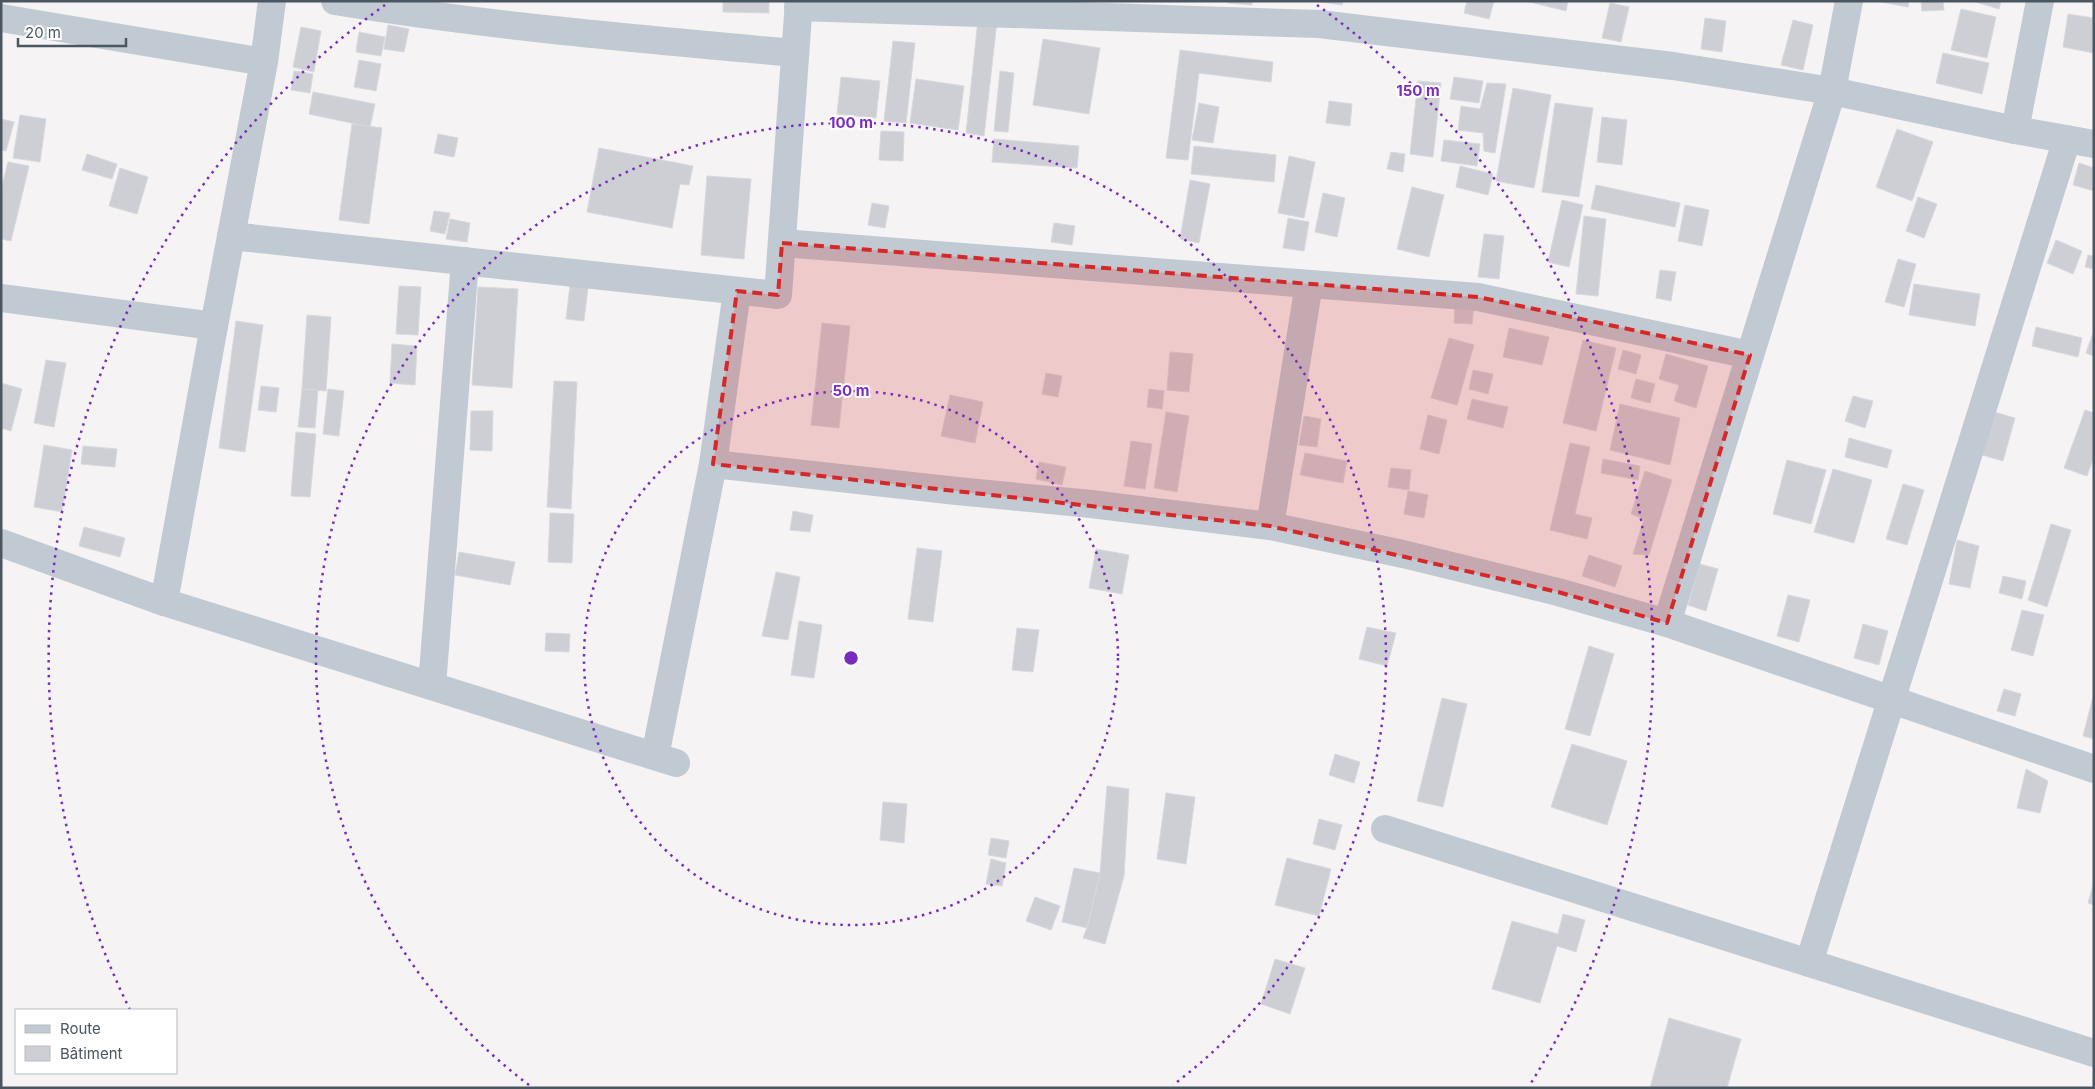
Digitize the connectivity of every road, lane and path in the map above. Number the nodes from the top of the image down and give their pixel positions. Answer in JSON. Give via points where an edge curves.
{"nodes":[{"id":1,"x":272,"y":1,"type":"edge"},
{"id":2,"x":335,"y":1,"type":"edge"},
{"id":3,"x":1850,"y":1,"type":"edge"},
{"id":4,"x":2040,"y":1,"type":"edge"},
{"id":5,"x":798,"y":4,"type":"edge"},
{"id":6,"x":1,"y":18,"type":"edge"},
{"id":7,"x":795,"y":53,"type":"junction"},
{"id":8,"x":264,"y":62,"type":"junction"},
{"id":9,"x":1832,"y":92,"type":"junction"},
{"id":10,"x":2016,"y":130,"type":"junction"},
{"id":11,"x":2067,"y":139,"type":"junction"},
{"id":12,"x":2094,"y":144,"type":"edge"},
{"id":13,"x":231,"y":236,"type":"junction"},
{"id":14,"x":782,"y":243,"type":"junction"},
{"id":15,"x":465,"y":261,"type":"junction"},
{"id":16,"x":1309,"y":284,"type":"junction"},
{"id":17,"x":737,"y":291,"type":"junction"},
{"id":18,"x":1,"y":298,"type":"edge"},
{"id":19,"x":214,"y":326,"type":"junction"},
{"id":20,"x":1750,"y":355,"type":"junction"},
{"id":21,"x":713,"y":464,"type":"junction"},
{"id":22,"x":1270,"y":526,"type":"junction"},
{"id":23,"x":1,"y":543,"type":"edge"},
{"id":24,"x":164,"y":602,"type":"junction"},
{"id":25,"x":1667,"y":624,"type":"junction"},
{"id":26,"x":432,"y":686,"type":"junction"},
{"id":27,"x":1891,"y":700,"type":"junction"},
{"id":28,"x":2094,"y":769,"type":"edge"},
{"id":29,"x":1385,"y":829,"type":"dead end"},
{"id":30,"x":1809,"y":963,"type":"junction"},
{"id":31,"x":2094,"y":1053,"type":"edge"}],
"edges":[{"from":1,"to":8,"type":"street"},
{"from":2,"to":7,"type":"street","via":[[590,34]]},
{"from":3,"to":9,"type":"street"},
{"from":4,"to":10,"type":"street"},
{"from":5,"to":7,"type":"street"},
{"from":5,"to":9,"type":"street","via":[[1319,24],[1673,66]]},
{"from":6,"to":8,"type":"street"},
{"from":7,"to":14,"type":"street"},
{"from":8,"to":13,"type":"street"},
{"from":9,"to":10,"type":"street"},
{"from":9,"to":20,"type":"street"},
{"from":10,"to":11,"type":"street"},
{"from":11,"to":12,"type":"street"},
{"from":11,"to":27,"type":"street"},
{"from":13,"to":15,"type":"street"},
{"from":13,"to":19,"type":"street"},
{"from":14,"to":16,"type":"street"},
{"from":14,"to":17,"type":"street","via":[[778,295]]},
{"from":15,"to":17,"type":"street"},
{"from":15,"to":26,"type":"street"},
{"from":16,"to":20,"type":"street","via":[[1478,297]]},
{"from":16,"to":22,"type":"street"},
{"from":17,"to":21,"type":"street"},
{"from":18,"to":19,"type":"street"},
{"from":19,"to":24,"type":"street"},
{"from":20,"to":25,"type":"street"},
{"from":21,"to":22,"type":"street"},
{"from":21,"to":26,"type":"street","via":[[665,760]]},
{"from":22,"to":25,"type":"street","via":[[1558,592]]},
{"from":23,"to":24,"type":"street"},
{"from":24,"to":26,"type":"street"},
{"from":25,"to":27,"type":"street"},
{"from":27,"to":28,"type":"street"},
{"from":27,"to":30,"type":"street"},
{"from":29,"to":30,"type":"street"},
{"from":30,"to":31,"type":"street"}]}
